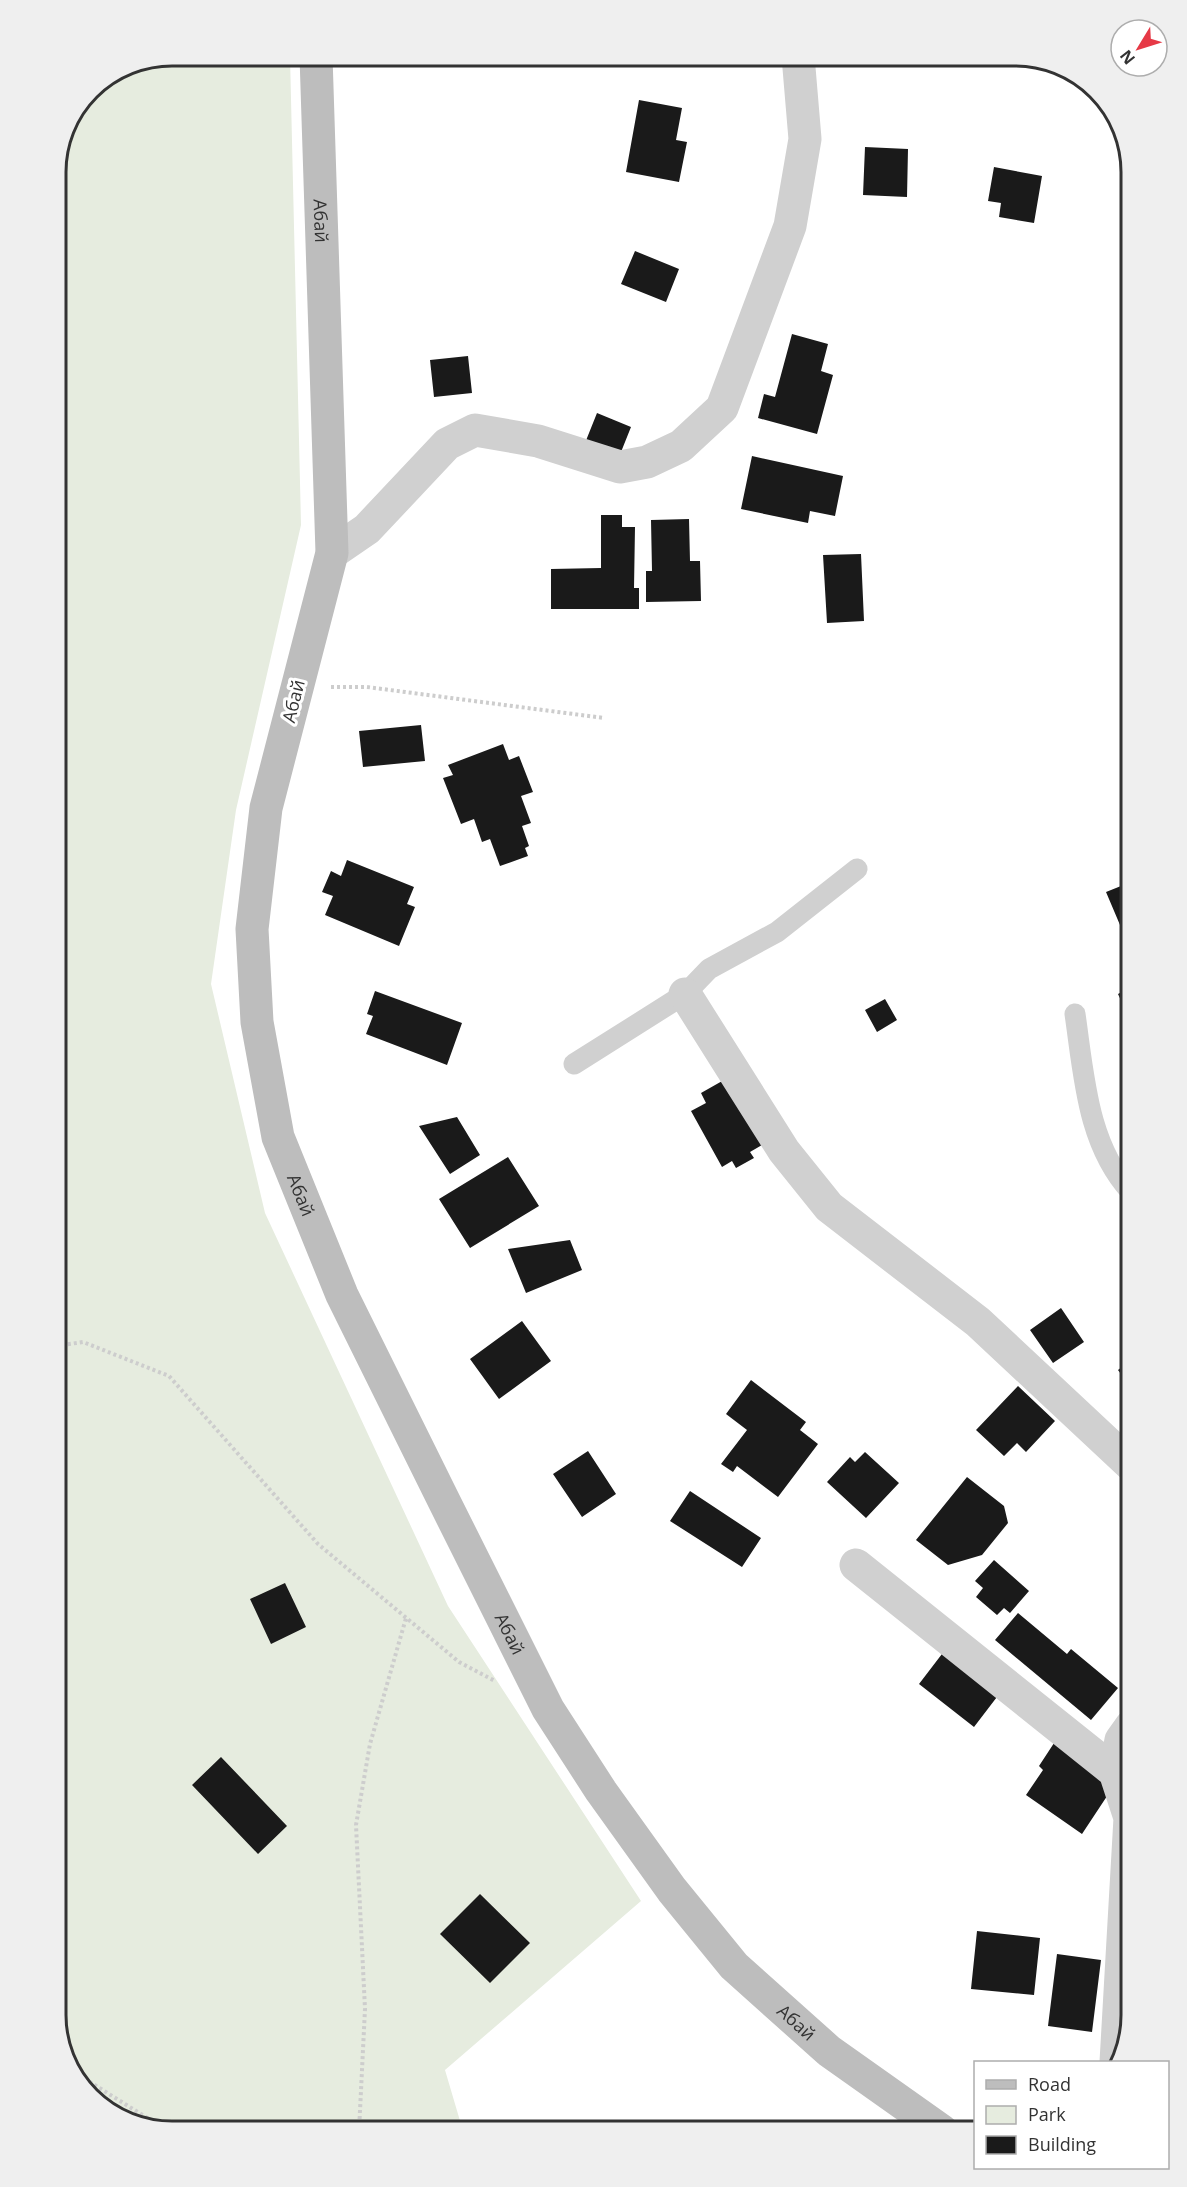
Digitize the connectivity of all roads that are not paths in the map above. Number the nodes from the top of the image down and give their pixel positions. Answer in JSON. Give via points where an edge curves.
{"nodes":[{"id":1,"x":316,"y":66,"type":"edge"},
{"id":2,"x":799,"y":66,"type":"edge"},
{"id":3,"x":332,"y":553,"type":"junction"},
{"id":4,"x":857,"y":869,"type":"dead end"},
{"id":5,"x":685,"y":994,"type":"junction"},
{"id":6,"x":1075,"y":1014,"type":"dead end"},
{"id":7,"x":574,"y":1064,"type":"dead end"},
{"id":8,"x":1121,"y":1180,"type":"edge"},
{"id":9,"x":1121,"y":1456,"type":"edge"},
{"id":10,"x":856,"y":1565,"type":"dead end"},
{"id":11,"x":1121,"y":1740,"type":"edge"},
{"id":12,"x":1115,"y":1772,"type":"junction"},
{"id":13,"x":1121,"y":1790,"type":"edge"},
{"id":14,"x":1121,"y":1975,"type":"edge"},
{"id":15,"x":1117,"y":2042,"type":"edge"},
{"id":16,"x":927,"y":2121,"type":"edge"}],
"edges":[{"from":1,"to":3,"type":"street","name":"Абай"},
{"from":2,"to":3,"type":"street","via":[[805,139],[790,226],[722,408],[681,446],[647,462],[620,467],[538,441],[475,430],[447,444],[367,529]]},
{"from":3,"to":16,"type":"street","name":"Абай","via":[[266,808],[252,929],[257,1022],[278,1137],[342,1295],[548,1710],[601,1791],[672,1890],[734,1966],[829,2051]]},
{"from":4,"to":5,"type":"lane","via":[[777,932],[710,969]]},
{"from":5,"to":7,"type":"lane"},
{"from":5,"to":9,"type":"street","via":[[784,1151],[829,1208],[978,1322]]},
{"from":6,"to":8,"type":"lane","via":[[1096,1132]]},
{"from":10,"to":12,"type":"street"},
{"from":11,"to":12,"type":"street"},
{"from":12,"to":13,"type":"street"},
{"from":14,"to":15,"type":"street"}]}
